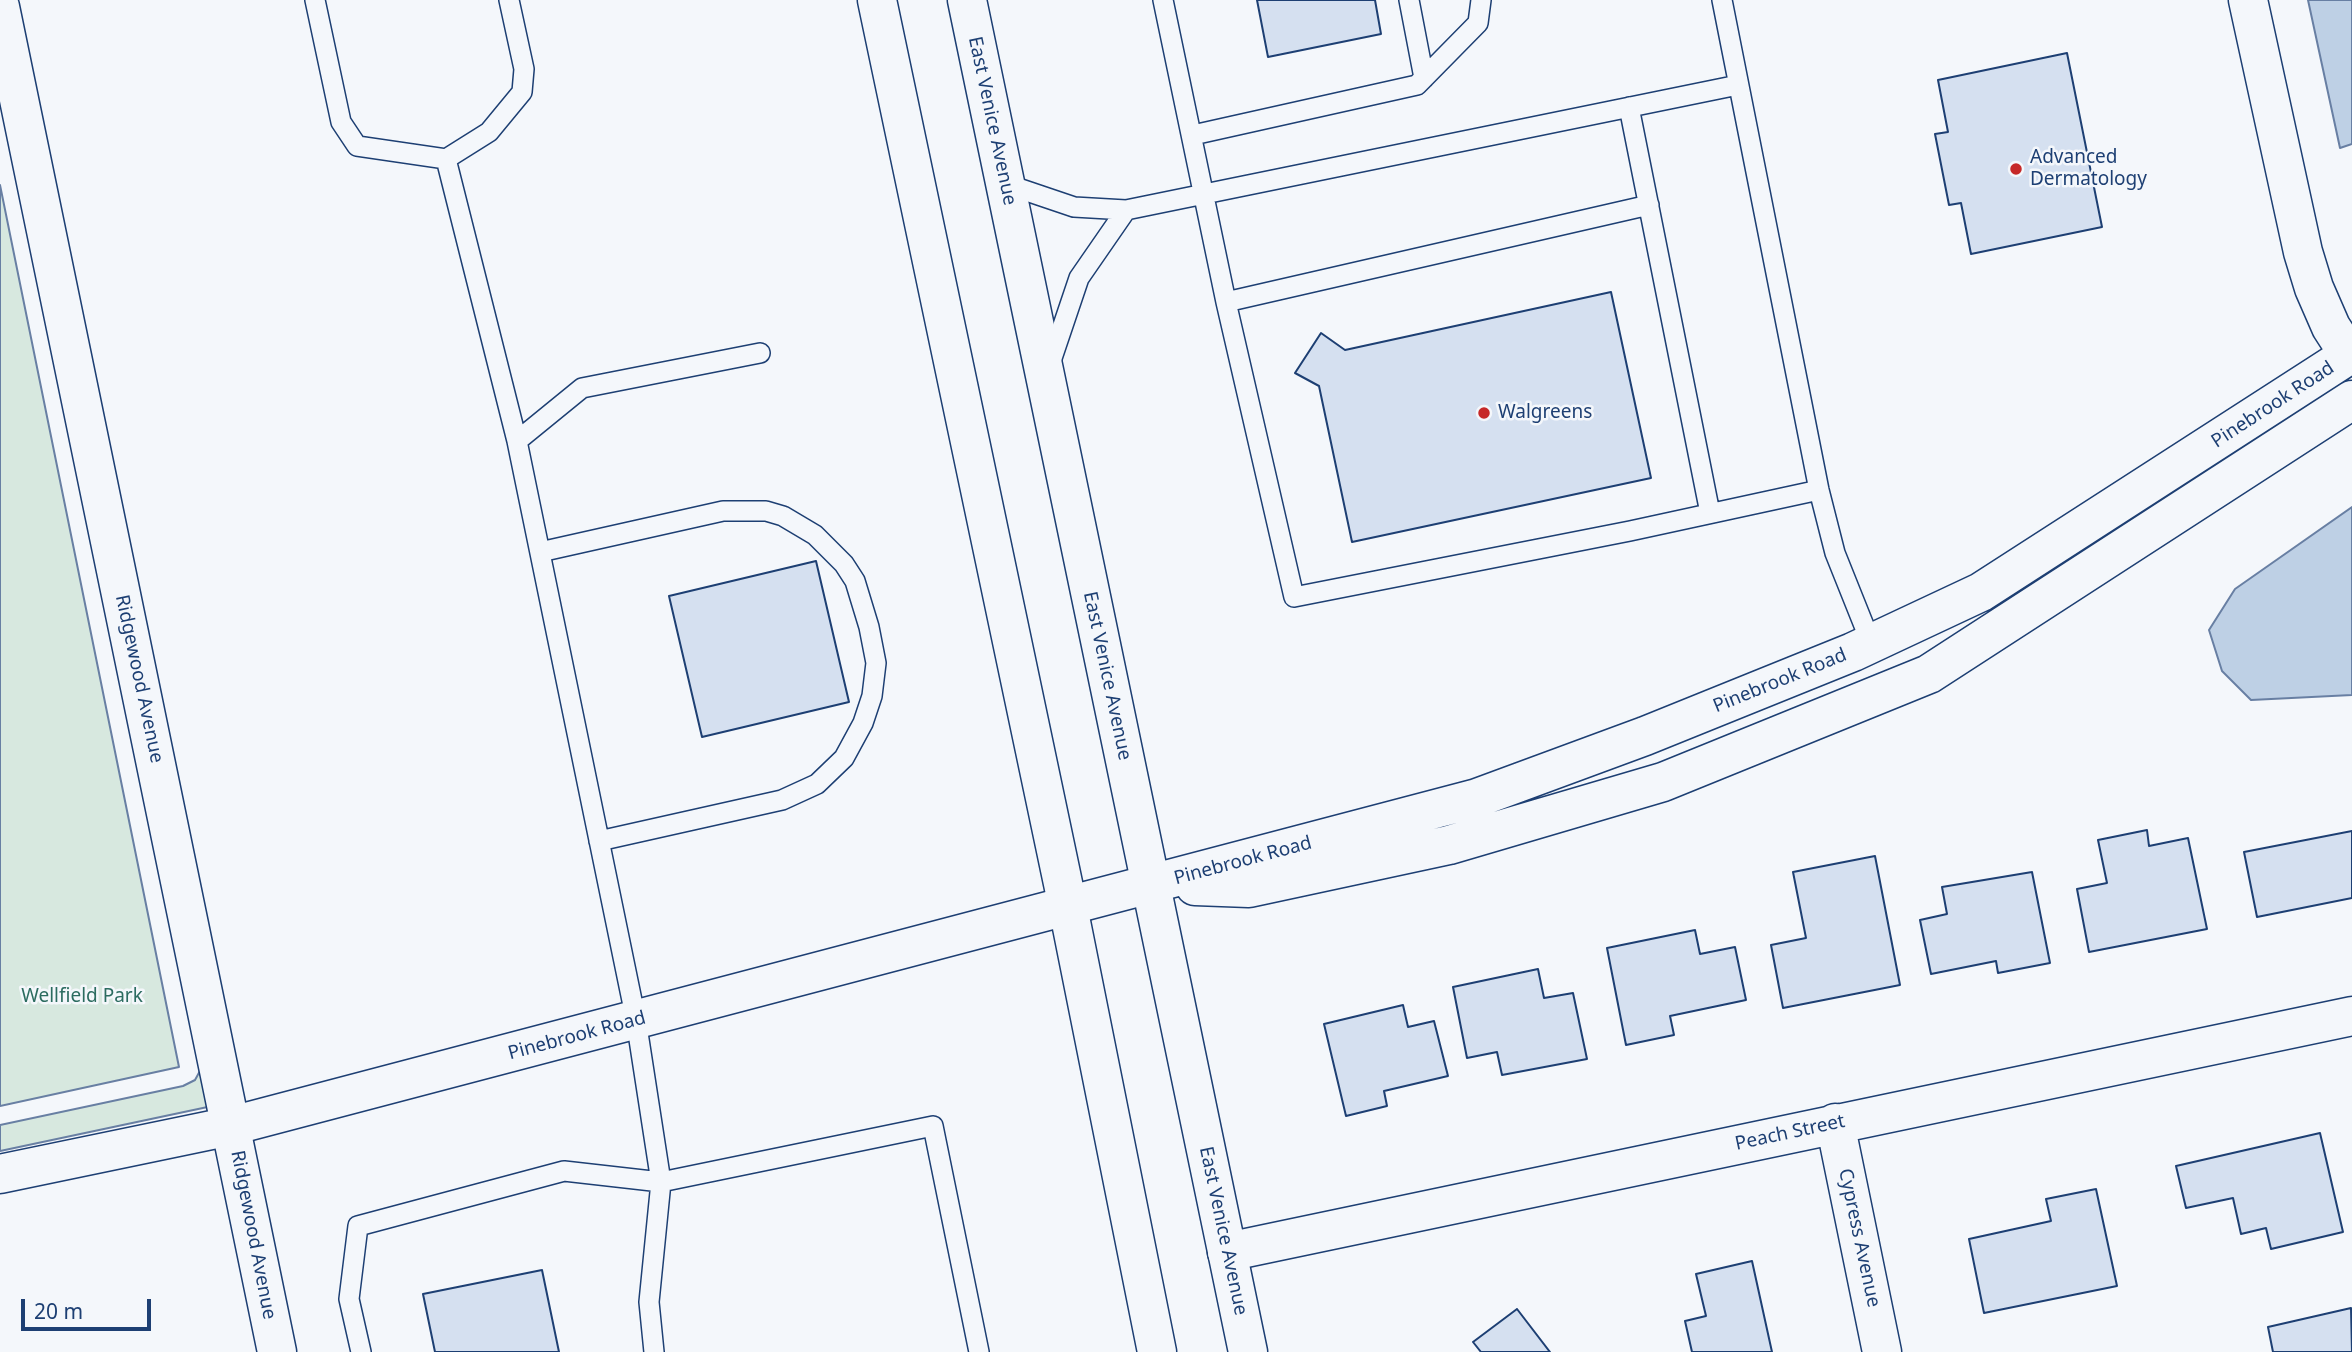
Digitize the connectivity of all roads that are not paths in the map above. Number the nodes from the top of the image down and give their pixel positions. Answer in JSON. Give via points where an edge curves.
{"nodes":[{"id":1,"x":315,"y":0,"type":"edge"},
{"id":2,"x":509,"y":0,"type":"edge"},
{"id":3,"x":877,"y":0,"type":"edge"},
{"id":4,"x":1163,"y":0,"type":"edge"},
{"id":5,"x":1409,"y":0,"type":"edge"},
{"id":6,"x":1481,"y":0,"type":"edge"},
{"id":7,"x":1722,"y":0,"type":"edge"},
{"id":8,"x":2248,"y":0,"type":"edge"},
{"id":9,"x":967,"y":4,"type":"edge"},
{"id":10,"x":0,"y":7,"type":"edge"},
{"id":11,"x":1424,"y":78,"type":"junction"},
{"id":12,"x":1738,"y":85,"type":"junction"},
{"id":13,"x":1629,"y":107,"type":"junction"},
{"id":14,"x":1193,"y":135,"type":"junction"},
{"id":15,"x":446,"y":159,"type":"junction"},
{"id":16,"x":1006,"y":184,"type":"junction"},
{"id":17,"x":1205,"y":193,"type":"junction"},
{"id":18,"x":1649,"y":205,"type":"junction"},
{"id":19,"x":1126,"y":210,"type":"junction"},
{"id":20,"x":1226,"y":302,"type":"junction"},
{"id":21,"x":760,"y":353,"type":"dead end"},
{"id":22,"x":2351,"y":354,"type":"edge"},
{"id":23,"x":1045,"y":377,"type":"junction"},
{"id":24,"x":2352,"y":400,"type":"edge"},
{"id":25,"x":517,"y":441,"type":"junction"},
{"id":26,"x":1819,"y":490,"type":"junction"},
{"id":27,"x":1710,"y":513,"type":"junction"},
{"id":28,"x":540,"y":552,"type":"junction"},
{"id":29,"x":1871,"y":643,"type":"junction"},
{"id":30,"x":1645,"y":736,"type":"junction"},
{"id":31,"x":1663,"y":782,"type":"junction"},
{"id":32,"x":599,"y":841,"type":"junction"},
{"id":33,"x":1151,"y":885,"type":"junction"},
{"id":34,"x":1068,"y":907,"type":"junction"},
{"id":35,"x":2352,"y":1016,"type":"edge"},
{"id":36,"x":636,"y":1020,"type":"junction"},
{"id":37,"x":1835,"y":1123,"type":"junction"},
{"id":38,"x":231,"y":1126,"type":"junction"},
{"id":39,"x":0,"y":1174,"type":"edge"},
{"id":40,"x":661,"y":1182,"type":"junction"},
{"id":41,"x":1227,"y":1252,"type":"junction"},
{"id":42,"x":277,"y":1352,"type":"edge"},
{"id":43,"x":361,"y":1352,"type":"edge"},
{"id":44,"x":654,"y":1352,"type":"edge"},
{"id":45,"x":979,"y":1352,"type":"edge"},
{"id":46,"x":1157,"y":1352,"type":"edge"},
{"id":47,"x":1248,"y":1352,"type":"edge"},
{"id":48,"x":1882,"y":1352,"type":"edge"}],
"edges":[{"from":1,"to":15,"type":"lane","via":[[341,122],[358,146]]},
{"from":2,"to":15,"type":"lane","via":[[523,69],[522,92],[489,132]]},
{"from":3,"to":34,"type":"street"},
{"from":4,"to":14,"type":"lane"},
{"from":5,"to":11,"type":"lane"},
{"from":6,"to":11,"type":"lane","via":[[1478,23]]},
{"from":7,"to":12,"type":"lane"},
{"from":8,"to":22,"type":"street","via":[[2303,252],[2331,327]]},
{"from":9,"to":16,"type":"street","name":"East Venice Avenue"},
{"from":10,"to":38,"type":"street","name":"Ridgewood Avenue"},
{"from":11,"to":14,"type":"lane","via":[[1417,85]]},
{"from":12,"to":13,"type":"lane"},
{"from":12,"to":26,"type":"lane"},
{"from":13,"to":17,"type":"lane"},
{"from":13,"to":18,"type":"lane"},
{"from":14,"to":17,"type":"lane"},
{"from":15,"to":25,"type":"lane"},
{"from":16,"to":19,"type":"lane","via":[[1074,207]]},
{"from":16,"to":23,"type":"street","name":"East Venice Avenue"},
{"from":17,"to":19,"type":"lane"},
{"from":17,"to":20,"type":"lane"},
{"from":18,"to":20,"type":"lane"},
{"from":18,"to":27,"type":"lane"},
{"from":19,"to":23,"type":"lane","via":[[1079,278]]},
{"from":20,"to":27,"type":"lane","via":[[1294,597]]},
{"from":21,"to":25,"type":"lane","via":[[582,388]]},
{"from":22,"to":29,"type":"street","name":"Pinebrook Road","via":[[1981,592]]},
{"from":23,"to":33,"type":"street","name":"East Venice Avenue"},
{"from":24,"to":31,"type":"street","name":"Pinebrook Road","via":[[1929,674]]},
{"from":25,"to":28,"type":"lane"},
{"from":26,"to":27,"type":"lane"},
{"from":26,"to":29,"type":"lane","via":[[1835,553]]},
{"from":28,"to":32,"type":"lane"},
{"from":28,"to":32,"type":"lane","via":[[723,511],[774,513],[815,535],[844,564],[855,581],[869,627],[876,680],[863,723],[831,772],[800,794],[782,800]]},
{"from":29,"to":30,"type":"street","name":"Pinebrook Road"},
{"from":30,"to":31,"type":"street"},
{"from":30,"to":33,"type":"street","name":"Pinebrook Road","via":[[1477,798]]},
{"from":31,"to":33,"type":"street","name":"Pinebrook Road","via":[[1449,845],[1263,886]]},
{"from":32,"to":36,"type":"lane"},
{"from":33,"to":34,"type":"street","name":"Pinebrook Road"},
{"from":33,"to":41,"type":"street","name":"East Venice Avenue"},
{"from":34,"to":36,"type":"street","name":"Pinebrook Road"},
{"from":34,"to":46,"type":"street"},
{"from":35,"to":37,"type":"street","name":"Peach Street"},
{"from":36,"to":38,"type":"street","name":"Pinebrook Road"},
{"from":36,"to":40,"type":"lane"},
{"from":37,"to":41,"type":"street","name":"Peach Street"},
{"from":37,"to":48,"type":"street","name":"Cypress Avenue"},
{"from":38,"to":39,"type":"street","name":"Pinebrook Road"},
{"from":38,"to":42,"type":"street","name":"Ridgewood Avenue"},
{"from":40,"to":43,"type":"lane","via":[[564,1171],[358,1226],[349,1299]]},
{"from":40,"to":44,"type":"lane","via":[[649,1302]]},
{"from":40,"to":45,"type":"lane","via":[[933,1126]]},
{"from":41,"to":47,"type":"street","name":"East Venice Avenue"}]}
